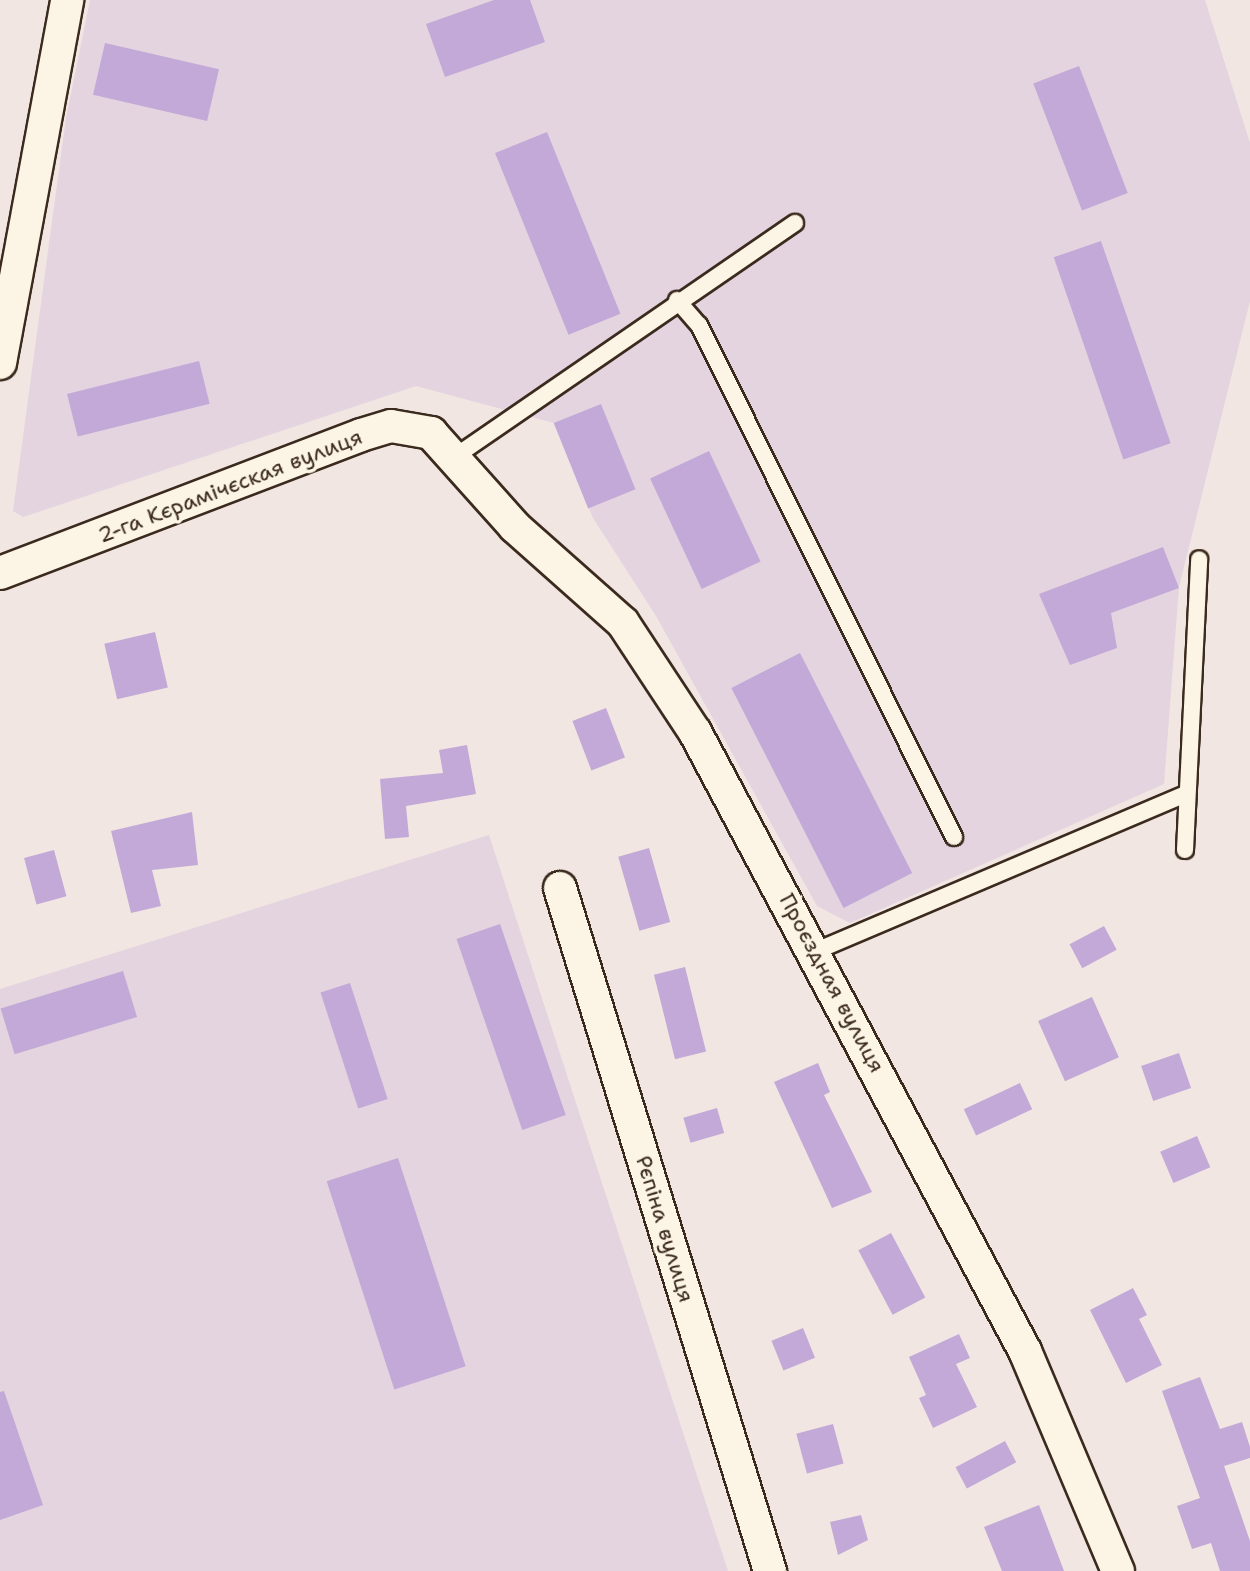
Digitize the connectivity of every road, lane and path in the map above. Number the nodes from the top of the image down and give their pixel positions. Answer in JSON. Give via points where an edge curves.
{"nodes":[{"id":1,"x":67,"y":0,"type":"edge"},
{"id":2,"x":795,"y":223,"type":"dead end"},
{"id":3,"x":677,"y":300,"type":"junction"},
{"id":4,"x":0,"y":363,"type":"edge"},
{"id":5,"x":453,"y":458,"type":"junction"},
{"id":6,"x":1199,"y":559,"type":"dead end"},
{"id":7,"x":0,"y":573,"type":"edge"},
{"id":8,"x":1185,"y":794,"type":"junction"},
{"id":9,"x":954,"y":837,"type":"dead end"},
{"id":10,"x":1185,"y":850,"type":"dead end"},
{"id":11,"x":560,"y":888,"type":"dead end"},
{"id":12,"x":816,"y":951,"type":"junction"},
{"id":13,"x":770,"y":1571,"type":"edge"},
{"id":14,"x":1118,"y":1571,"type":"edge"}],
"edges":[{"from":1,"to":4,"type":"street"},
{"from":2,"to":3,"type":"lane"},
{"from":3,"to":5,"type":"lane"},
{"from":3,"to":9,"type":"lane","via":[[699,325]]},
{"from":5,"to":7,"type":"street","name":"2-га Кєрамічєская вулиця","via":[[431,433],[391,426]]},
{"from":5,"to":12,"type":"street","name":"Проєздная вулиця","via":[[515,527],[623,623],[695,732]]},
{"from":6,"to":8,"type":"lane"},
{"from":8,"to":10,"type":"lane"},
{"from":8,"to":12,"type":"lane"},
{"from":11,"to":13,"type":"street","name":"Рєпіна вулиця"},
{"from":12,"to":14,"type":"street","name":"Проєздная вулиця","via":[[1025,1351]]}]}
